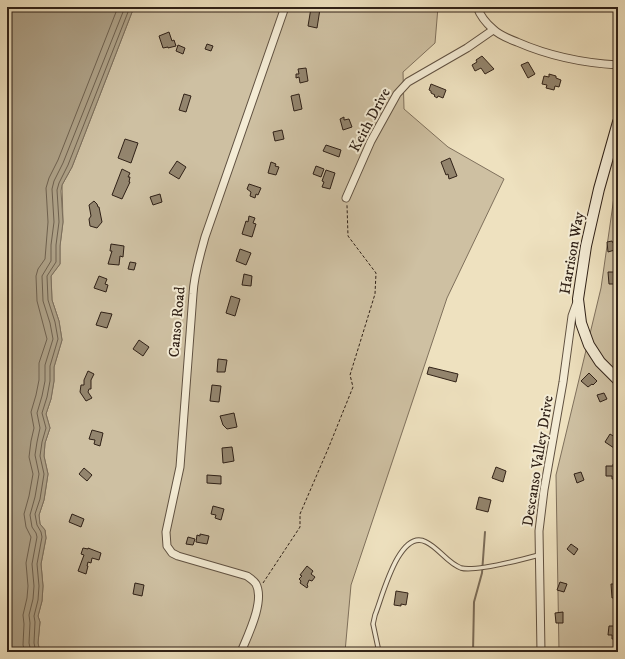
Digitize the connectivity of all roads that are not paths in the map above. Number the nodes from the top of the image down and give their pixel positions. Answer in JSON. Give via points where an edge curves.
{"nodes":[{"id":1,"x":285,"y":7,"type":"edge"},
{"id":2,"x":477,"y":7,"type":"edge"},
{"id":3,"x":493,"y":30,"type":"junction"},
{"id":4,"x":618,"y":65,"type":"edge"},
{"id":5,"x":618,"y":122,"type":"edge"},
{"id":6,"x":346,"y":198,"type":"road end"},
{"id":7,"x":578,"y":299,"type":"junction"},
{"id":8,"x":618,"y":380,"type":"edge"},
{"id":9,"x":540,"y":555,"type":"junction"},
{"id":10,"x":241,"y":652,"type":"edge"},
{"id":11,"x":379,"y":652,"type":"edge"},
{"id":12,"x":541,"y":652,"type":"edge"}],
"edges":[{"from":1,"to":10,"type":"street","name":"Canso Road","via":[[198,262],[193,288],[180,467],[166,532],[167,546],[172,553],[247,576],[256,582],[259,604]]},
{"from":2,"to":3,"type":"street"},
{"from":3,"to":4,"type":"street","via":[[507,38],[561,58]]},
{"from":3,"to":6,"type":"street","name":"Keith Drive","via":[[408,82],[397,94],[371,142]]},
{"from":5,"to":7,"type":"street","name":"Harrison Way","via":[[587,239]]},
{"from":7,"to":8,"type":"street","name":"Harrison Way","via":[[581,323],[589,345],[600,362]]},
{"from":7,"to":9,"type":"street","name":"Descanso Valley Drive","via":[[572,316],[544,490],[539,531]]},
{"from":9,"to":11,"type":"lane","via":[[507,563],[461,568],[426,541],[412,542],[396,558],[375,615]]},
{"from":9,"to":12,"type":"street","name":"Descanso Valley Drive"}]}
